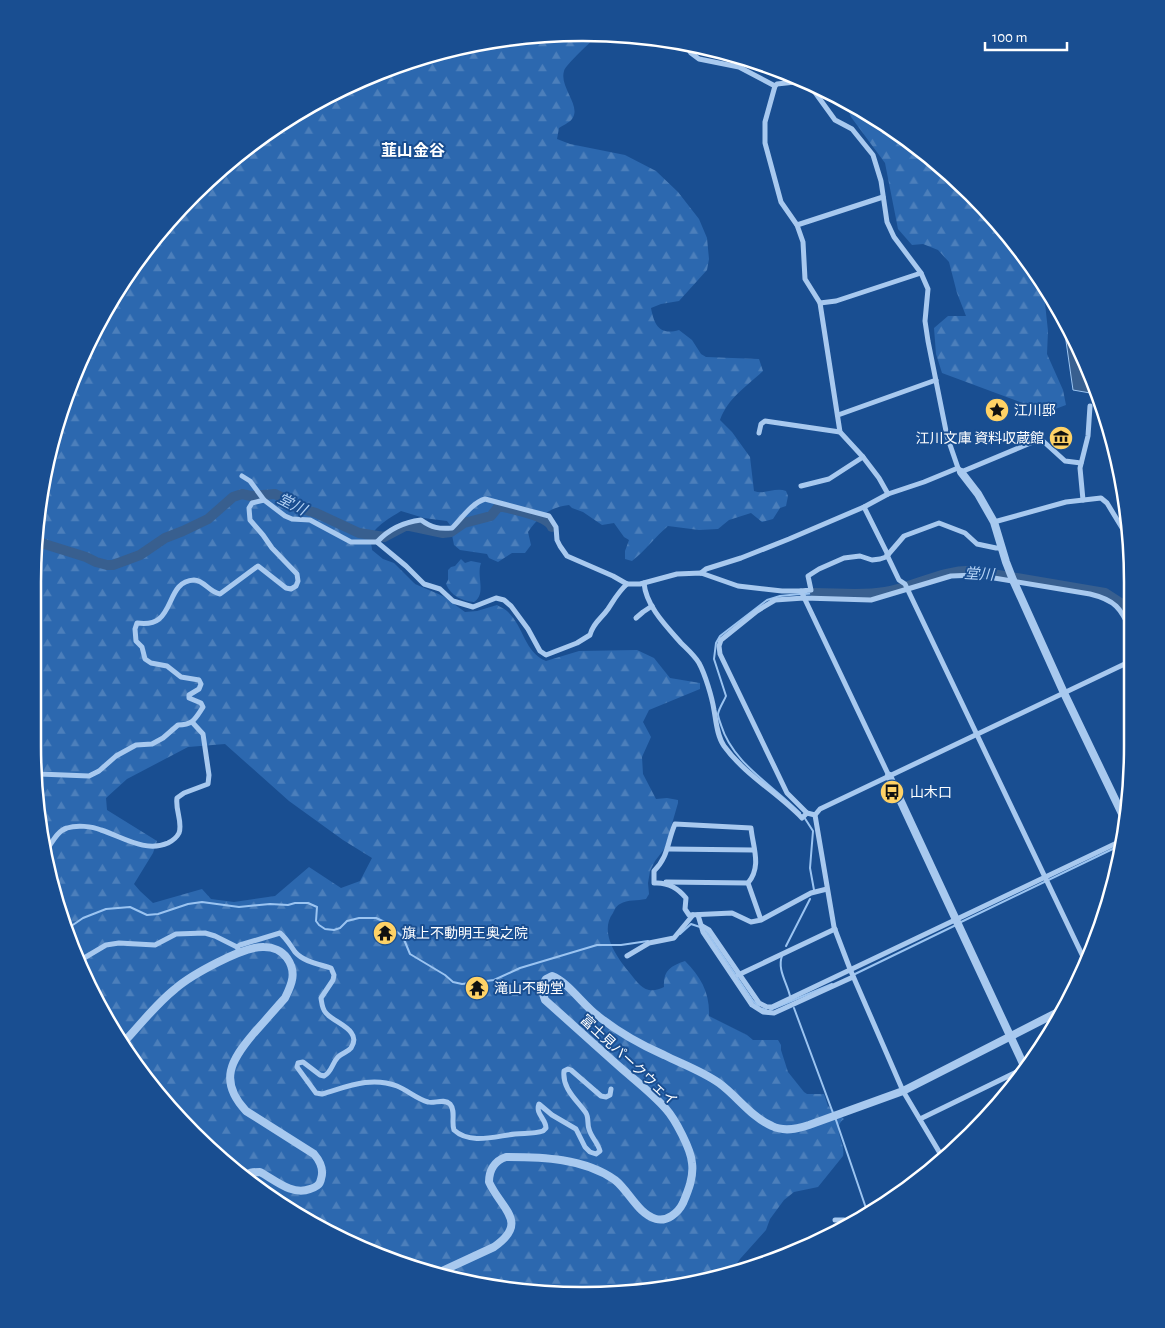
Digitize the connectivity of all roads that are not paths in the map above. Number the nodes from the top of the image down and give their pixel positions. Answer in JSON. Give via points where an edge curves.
{"nodes":[{"id":1,"x":691,"y":53,"type":"edge"},
{"id":2,"x":788,"y":81,"type":"edge"},
{"id":3,"x":775,"y":86,"type":"junction"},
{"id":4,"x":815,"y":94,"type":"edge"},
{"id":5,"x":882,"y":197,"type":"junction"},
{"id":6,"x":797,"y":225,"type":"junction"},
{"id":7,"x":922,"y":273,"type":"junction"},
{"id":8,"x":820,"y":303,"type":"junction"},
{"id":9,"x":936,"y":380,"type":"junction"},
{"id":10,"x":1090,"y":406,"type":"dead end"},
{"id":11,"x":838,"y":415,"type":"junction"},
{"id":12,"x":840,"y":432,"type":"junction"},
{"id":13,"x":759,"y":433,"type":"dead end"},
{"id":14,"x":863,"y":457,"type":"junction"},
{"id":15,"x":1081,"y":463,"type":"junction"},
{"id":16,"x":959,"y":470,"type":"junction"},
{"id":17,"x":242,"y":476,"type":"dead end"},
{"id":18,"x":801,"y":486,"type":"dead end"},
{"id":19,"x":888,"y":494,"type":"junction"},
{"id":20,"x":264,"y":500,"type":"junction"},
{"id":21,"x":1083,"y":500,"type":"junction"},
{"id":22,"x":864,"y":507,"type":"junction"},
{"id":23,"x":994,"y":522,"type":"junction"},
{"id":24,"x":1120,"y":524,"type":"edge"},
{"id":25,"x":377,"y":542,"type":"junction"},
{"id":26,"x":1002,"y":548,"type":"junction"},
{"id":27,"x":887,"y":555,"type":"junction"},
{"id":28,"x":701,"y":574,"type":"junction"},
{"id":29,"x":1013,"y":580,"type":"junction"},
{"id":30,"x":644,"y":583,"type":"junction"},
{"id":31,"x":627,"y":584,"type":"junction"},
{"id":32,"x":906,"y":587,"type":"junction"},
{"id":33,"x":803,"y":595,"type":"junction"},
{"id":34,"x":652,"y":606,"type":"junction"},
{"id":35,"x":1124,"y":617,"type":"edge"},
{"id":36,"x":636,"y":618,"type":"dead end"},
{"id":37,"x":1124,"y":664,"type":"edge"},
{"id":38,"x":1064,"y":693,"type":"junction"},
{"id":39,"x":192,"y":722,"type":"junction"},
{"id":40,"x":977,"y":734,"type":"junction"},
{"id":41,"x":42,"y":774,"type":"edge"},
{"id":42,"x":889,"y":776,"type":"junction"},
{"id":43,"x":1120,"y":809,"type":"edge"},
{"id":44,"x":807,"y":813,"type":"junction"},
{"id":45,"x":815,"y":815,"type":"junction"},
{"id":46,"x":51,"y":844,"type":"edge"},
{"id":47,"x":1114,"y":844,"type":"edge"},
{"id":48,"x":669,"y":849,"type":"junction"},
{"id":49,"x":753,"y":850,"type":"junction"},
{"id":50,"x":1044,"y":877,"type":"junction"},
{"id":51,"x":665,"y":882,"type":"junction"},
{"id":52,"x":748,"y":883,"type":"junction"},
{"id":53,"x":827,"y":888,"type":"junction"},
{"id":54,"x":696,"y":915,"type":"junction"},
{"id":55,"x":761,"y":920,"type":"junction"},
{"id":56,"x":956,"y":920,"type":"junction"},
{"id":57,"x":702,"y":926,"type":"junction"},
{"id":58,"x":835,"y":929,"type":"junction"},
{"id":59,"x":238,"y":950,"type":"junction"},
{"id":60,"x":1082,"y":955,"type":"edge"},
{"id":61,"x":627,"y":956,"type":"dead end"},
{"id":62,"x":84,"y":958,"type":"edge"},
{"id":63,"x":850,"y":969,"type":"junction"},
{"id":64,"x":739,"y":974,"type":"junction"},
{"id":65,"x":734,"y":977,"type":"junction"},
{"id":66,"x":853,"y":977,"type":"junction"},
{"id":67,"x":772,"y":1010,"type":"junction"},
{"id":68,"x":1051,"y":1016,"type":"edge"},
{"id":69,"x":1011,"y":1037,"type":"junction"},
{"id":70,"x":127,"y":1038,"type":"edge"},
{"id":71,"x":1022,"y":1061,"type":"edge"},
{"id":72,"x":1012,"y":1075,"type":"edge"},
{"id":73,"x":611,"y":1089,"type":"dead end"},
{"id":74,"x":903,"y":1091,"type":"junction"},
{"id":75,"x":920,"y":1119,"type":"junction"},
{"id":76,"x":939,"y":1152,"type":"edge"},
{"id":77,"x":251,"y":1173,"type":"edge"},
{"id":78,"x":835,"y":1220,"type":"dead end"},
{"id":79,"x":842,"y":1220,"type":"edge"},
{"id":80,"x":448,"y":1269,"type":"edge"}],
"edges":[{"from":1,"to":3,"type":"street","via":[[699,58],[739,67]]},
{"from":2,"to":3,"type":"street"},
{"from":3,"to":6,"type":"street","via":[[766,122],[765,143],[782,202]]},
{"from":4,"to":5,"type":"street","via":[[835,120],[852,130],[873,155]]},
{"from":5,"to":6,"type":"street"},
{"from":5,"to":7,"type":"street","via":[[894,237]]},
{"from":6,"to":8,"type":"street","via":[[803,242],[804,279]]},
{"from":7,"to":8,"type":"street","via":[[836,301]]},
{"from":7,"to":9,"type":"street","via":[[928,289],[925,321]]},
{"from":8,"to":11,"type":"street"},
{"from":9,"to":11,"type":"street"},
{"from":9,"to":16,"type":"street","via":[[947,436]]},
{"from":10,"to":15,"type":"street","via":[[1088,436]]},
{"from":11,"to":12,"type":"street"},
{"from":12,"to":13,"type":"street","via":[[765,421]]},
{"from":12,"to":14,"type":"street"},
{"from":14,"to":18,"type":"street","via":[[829,479]]},
{"from":14,"to":19,"type":"street"},
{"from":15,"to":16,"type":"street","via":[[1065,461],[1040,439]]},
{"from":15,"to":21,"type":"street"},
{"from":16,"to":19,"type":"street"},
{"from":16,"to":23,"type":"street"},
{"from":17,"to":20,"type":"street"},
{"from":19,"to":22,"type":"street"},
{"from":20,"to":25,"type":"street","via":[[285,516],[310,520],[351,542]]},
{"from":20,"to":39,"type":"street","via":[[252,503],[250,520],[297,574],[296,586],[286,588],[258,566],[220,594],[200,581],[192,580],[177,588],[160,618],[149,624],[137,623],[135,629],[136,641],[142,647],[145,659],[201,684],[189,698],[203,707]]},
{"from":21,"to":23,"type":"street"},
{"from":21,"to":24,"type":"street","via":[[1101,498]]},
{"from":22,"to":27,"type":"street"},
{"from":22,"to":28,"type":"street","via":[[741,558],[706,569]]},
{"from":23,"to":26,"type":"street"},
{"from":25,"to":31,"type":"street","via":[[392,529],[413,521],[422,520],[437,529],[452,528],[473,506],[485,499],[549,516],[566,556]]},
{"from":25,"to":31,"type":"street","via":[[424,584],[440,589],[453,601],[473,607],[496,598],[504,600],[546,655],[590,635],[592,626]]},
{"from":26,"to":27,"type":"street","via":[[977,544],[965,533],[940,523],[904,536]]},
{"from":26,"to":29,"type":"street"},
{"from":27,"to":32,"type":"street"},
{"from":27,"to":33,"type":"street","via":[[872,560],[855,556],[830,564],[808,576],[810,590]]},
{"from":28,"to":30,"type":"street","via":[[677,574]]},
{"from":28,"to":33,"type":"street","via":[[738,586]]},
{"from":29,"to":32,"type":"street","via":[[964,574]]},
{"from":29,"to":35,"type":"street","via":[[1108,599]]},
{"from":29,"to":38,"type":"street"},
{"from":30,"to":31,"type":"street"},
{"from":30,"to":34,"type":"street"},
{"from":32,"to":33,"type":"street","via":[[863,601]]},
{"from":32,"to":40,"type":"street"},
{"from":33,"to":42,"type":"street"},
{"from":33,"to":44,"type":"street","via":[[768,604],[726,635],[719,646],[787,793]]},
{"from":34,"to":36,"type":"street"},
{"from":34,"to":44,"type":"street","via":[[699,664],[724,745],[802,818]]},
{"from":37,"to":38,"type":"street"},
{"from":38,"to":40,"type":"street"},
{"from":38,"to":43,"type":"street"},
{"from":39,"to":41,"type":"street","via":[[178,725],[152,744],[136,745],[88,776]]},
{"from":39,"to":46,"type":"street","via":[[203,734],[208,784],[177,798],[179,834],[172,841],[161,846],[145,846],[100,829],[76,827],[58,833]]},
{"from":40,"to":42,"type":"street"},
{"from":40,"to":50,"type":"street"},
{"from":42,"to":45,"type":"street","via":[[820,809]]},
{"from":42,"to":56,"type":"street"},
{"from":44,"to":45,"type":"street"},
{"from":45,"to":53,"type":"street"},
{"from":47,"to":50,"type":"street"},
{"from":48,"to":49,"type":"street"},
{"from":48,"to":49,"type":"street","via":[[675,824],[751,828]]},
{"from":48,"to":51,"type":"street","via":[[654,871],[654,883]]},
{"from":49,"to":52,"type":"street","via":[[757,865]]},
{"from":50,"to":56,"type":"street"},
{"from":50,"to":60,"type":"street"},
{"from":51,"to":52,"type":"street"},
{"from":51,"to":54,"type":"street","via":[[686,898],[686,912]]},
{"from":52,"to":55,"type":"street"},
{"from":53,"to":55,"type":"street"},
{"from":53,"to":58,"type":"street"},
{"from":54,"to":55,"type":"street","via":[[732,913],[751,922]]},
{"from":54,"to":57,"type":"street"},
{"from":54,"to":61,"type":"street","via":[[671,940],[649,943]]},
{"from":56,"to":63,"type":"street"},
{"from":56,"to":69,"type":"street"},
{"from":57,"to":64,"type":"street","via":[[709,930]]},
{"from":57,"to":65,"type":"street"},
{"from":58,"to":63,"type":"street"},
{"from":58,"to":64,"type":"street"},
{"from":59,"to":62,"type":"street","via":[[215,936],[183,933],[155,945],[106,945]]},
{"from":59,"to":70,"type":"street","via":[[180,985]]},
{"from":59,"to":73,"type":"street","via":[[280,933],[304,960],[331,968],[333,980],[321,998],[322,1008],[348,1029],[353,1043],[337,1058],[330,1073],[324,1076],[303,1062],[298,1063],[297,1067],[316,1093],[359,1082],[387,1083],[426,1102],[449,1103],[454,1130],[466,1137],[479,1138],[543,1131],[546,1125],[538,1112],[539,1104],[576,1129],[585,1147],[596,1154],[599,1147],[589,1130],[586,1115],[570,1093],[564,1071],[571,1070],[602,1096],[610,1094]]},
{"from":59,"to":77,"type":"street","via":[[264,946],[274,948],[288,959],[294,980],[285,998],[236,1057],[230,1070],[233,1093],[246,1111],[314,1154],[323,1174],[315,1188],[297,1192],[260,1172]]},
{"from":63,"to":66,"type":"street"},
{"from":63,"to":67,"type":"street"},
{"from":64,"to":65,"type":"street"},
{"from":64,"to":67,"type":"street","via":[[759,1003]]},
{"from":65,"to":67,"type":"street","via":[[758,1010]]},
{"from":66,"to":67,"type":"street"},
{"from":66,"to":74,"type":"street"},
{"from":68,"to":69,"type":"street"},
{"from":69,"to":71,"type":"street"},
{"from":69,"to":74,"type":"street"},
{"from":72,"to":75,"type":"street"},
{"from":74,"to":75,"type":"street"},
{"from":74,"to":80,"type":"street","name":"富士見パークウェイ","via":[[797,1129],[778,1129],[761,1121],[705,1074],[624,1034],[598,1017],[561,980],[552,976],[541,988],[545,1000],[672,1116],[692,1163],[687,1192],[676,1212],[664,1219],[656,1219],[648,1215],[614,1180],[599,1171],[575,1162],[506,1157],[492,1168],[489,1182],[509,1213],[512,1222],[510,1232],[494,1247]]},
{"from":75,"to":76,"type":"street"},
{"from":78,"to":79,"type":"street"}]}
